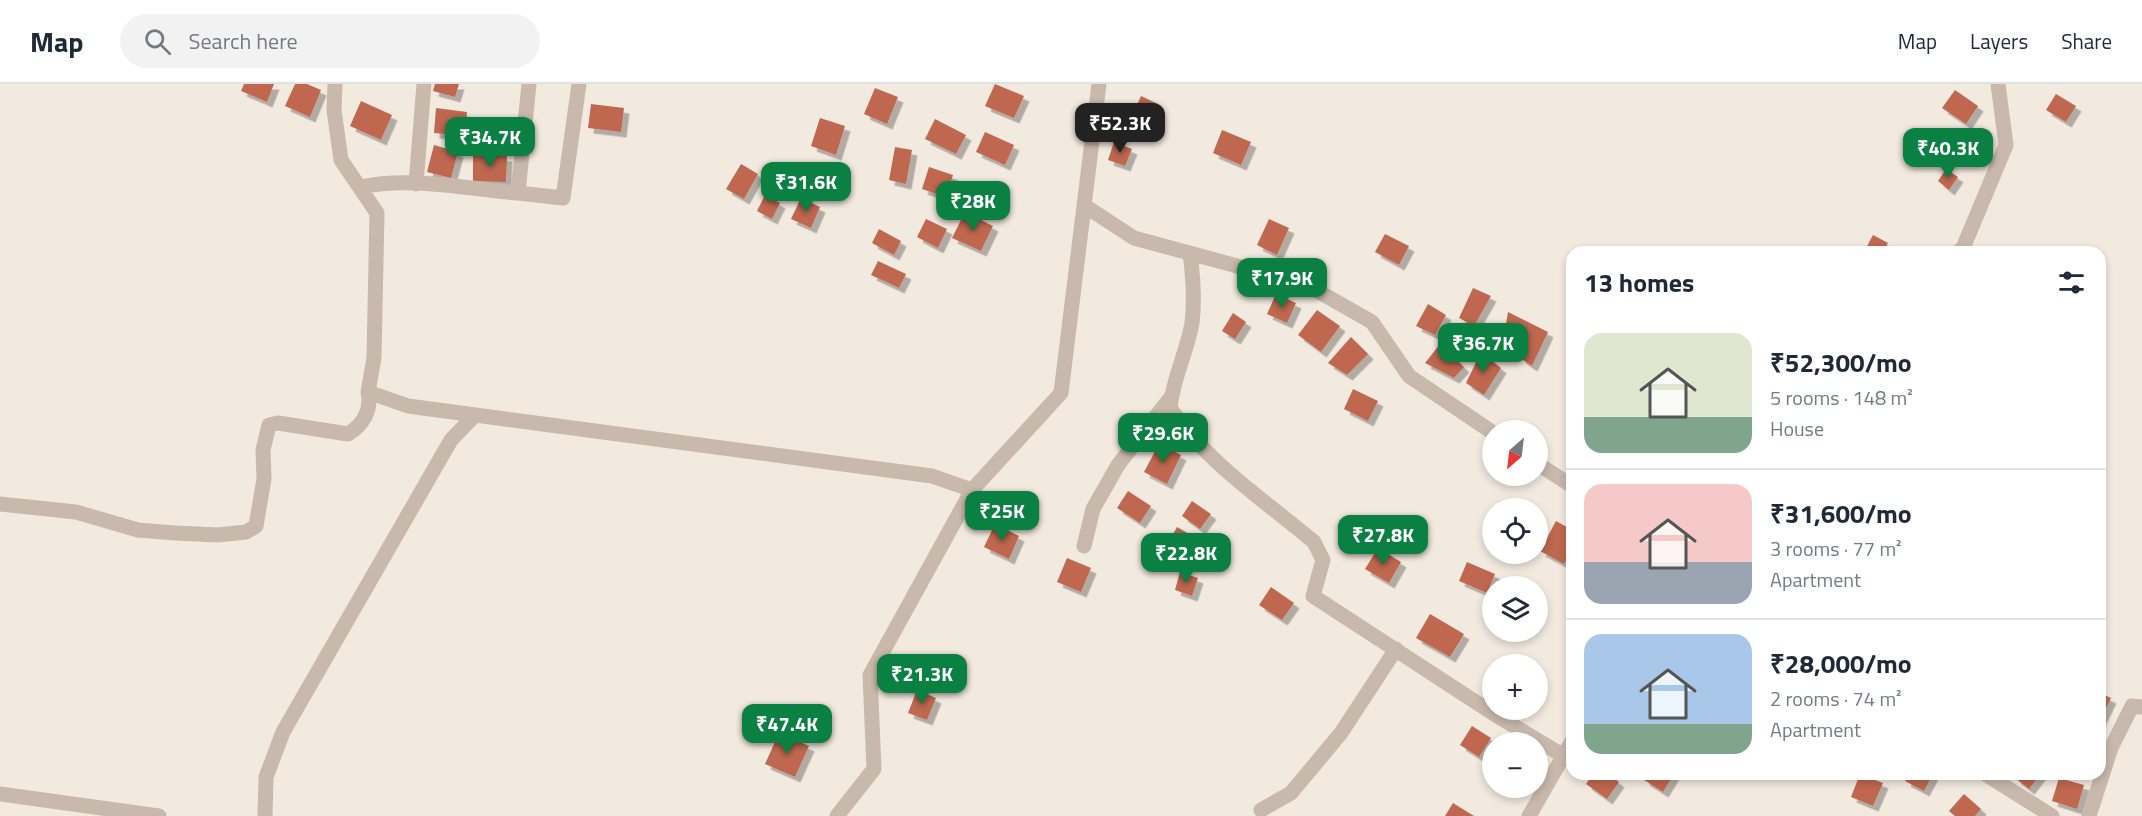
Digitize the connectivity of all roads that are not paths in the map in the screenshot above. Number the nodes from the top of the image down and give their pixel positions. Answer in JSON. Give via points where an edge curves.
{"nodes":[{"id":1,"x":335,"y":84,"type":"edge"},
{"id":2,"x":424,"y":84,"type":"edge"},
{"id":3,"x":529,"y":84,"type":"edge"},
{"id":4,"x":579,"y":84,"type":"edge"},
{"id":5,"x":1099,"y":84,"type":"edge"},
{"id":6,"x":1998,"y":84,"type":"edge"},
{"id":7,"x":416,"y":184,"type":"junction"},
{"id":8,"x":362,"y":187,"type":"junction"},
{"id":9,"x":518,"y":194,"type":"junction"},
{"id":10,"x":1084,"y":206,"type":"junction"},
{"id":11,"x":1964,"y":246,"type":"edge"},
{"id":12,"x":1190,"y":253,"type":"junction"},
{"id":13,"x":368,"y":392,"type":"junction"},
{"id":14,"x":1171,"y":397,"type":"junction"},
{"id":15,"x":474,"y":415,"type":"junction"},
{"id":16,"x":1482,"y":425,"type":"edge"},
{"id":17,"x":1548,"y":470,"type":"edge"},
{"id":18,"x":1566,"y":482,"type":"edge"},
{"id":19,"x":972,"y":490,"type":"junction"},
{"id":20,"x":0,"y":504,"type":"edge"},
{"id":21,"x":1084,"y":546,"type":"dead end"},
{"id":22,"x":1396,"y":649,"type":"junction"},
{"id":23,"x":2142,"y":707,"type":"edge"},
{"id":24,"x":1566,"y":749,"type":"edge"},
{"id":25,"x":1562,"y":755,"type":"junction"},
{"id":26,"x":2106,"y":763,"type":"edge"},
{"id":27,"x":1995,"y":780,"type":"edge"},
{"id":28,"x":2101,"y":780,"type":"edge"},
{"id":29,"x":0,"y":795,"type":"edge"},
{"id":30,"x":1261,"y":810,"type":"dead end"},
{"id":31,"x":159,"y":816,"type":"edge"},
{"id":32,"x":265,"y":816,"type":"edge"},
{"id":33,"x":837,"y":816,"type":"edge"},
{"id":34,"x":1529,"y":816,"type":"edge"},
{"id":35,"x":2052,"y":816,"type":"edge"},
{"id":36,"x":2089,"y":816,"type":"edge"}],
"edges":[{"from":1,"to":8,"type":"street","via":[[334,110],[341,160]]},
{"from":2,"to":7,"type":"street"},
{"from":3,"to":9,"type":"street"},
{"from":4,"to":9,"type":"street","via":[[563,198]]},
{"from":5,"to":10,"type":"street"},
{"from":6,"to":11,"type":"street","via":[[2006,145]]},
{"from":7,"to":8,"type":"street"},
{"from":7,"to":9,"type":"street"},
{"from":8,"to":13,"type":"street","via":[[377,213],[374,358]]},
{"from":10,"to":12,"type":"street","via":[[1134,238]]},
{"from":10,"to":19,"type":"street","via":[[1061,393]]},
{"from":12,"to":14,"type":"street","via":[[1192,322]]},
{"from":12,"to":16,"type":"street","via":[[1307,285],[1372,321],[1409,376]]},
{"from":13,"to":15,"type":"street","via":[[408,406]]},
{"from":13,"to":20,"type":"street","via":[[370,402],[364,418],[348,434],[278,423],[269,425],[263,450],[261,507],[256,526],[246,532],[218,535],[138,530],[76,512]]},
{"from":14,"to":21,"type":"street","via":[[1118,465],[1093,509]]},
{"from":14,"to":22,"type":"street","via":[[1170,408],[1182,426],[1209,454],[1314,542],[1323,560],[1313,596]]},
{"from":15,"to":19,"type":"street","via":[[932,476]]},
{"from":15,"to":32,"type":"street","via":[[451,440],[283,732],[266,777]]},
{"from":17,"to":18,"type":"street"},
{"from":19,"to":33,"type":"street","via":[[870,675],[874,769]]},
{"from":22,"to":25,"type":"street"},
{"from":22,"to":30,"type":"street","via":[[1341,733],[1291,793]]},
{"from":23,"to":26,"type":"street","via":[[2132,706]]},
{"from":24,"to":25,"type":"street"},
{"from":25,"to":34,"type":"street"},
{"from":27,"to":35,"type":"street"},
{"from":28,"to":36,"type":"street"},
{"from":29,"to":31,"type":"street"}]}
